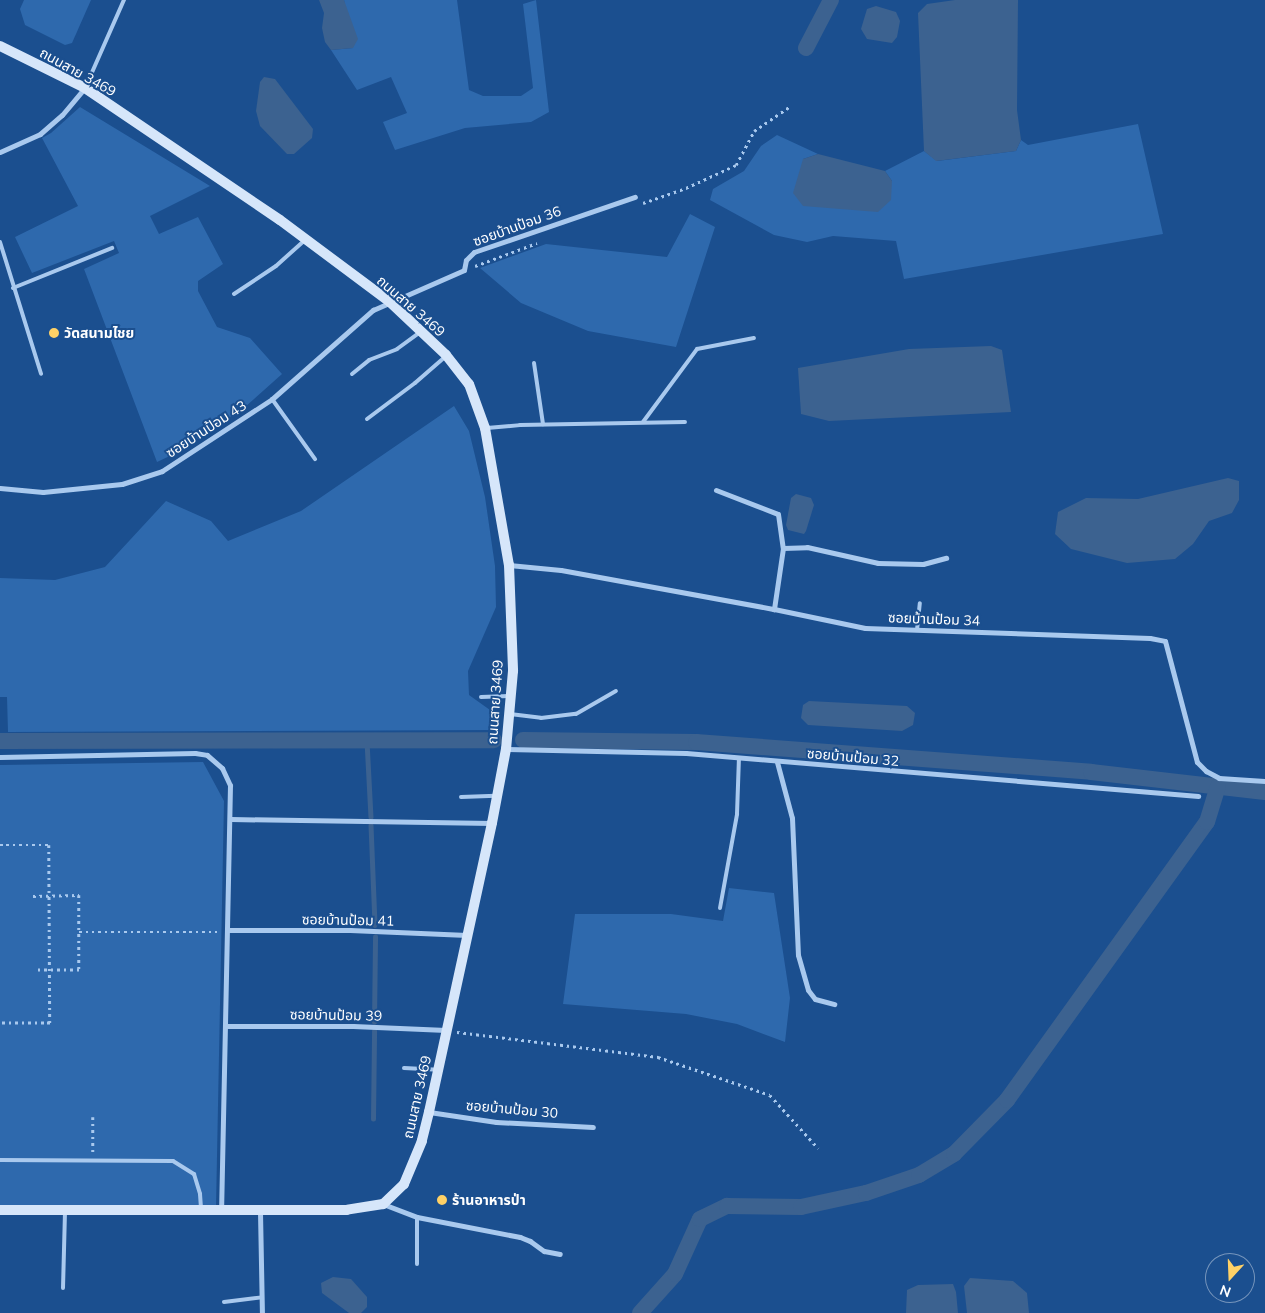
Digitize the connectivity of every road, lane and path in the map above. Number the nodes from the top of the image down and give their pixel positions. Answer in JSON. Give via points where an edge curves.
{"nodes":[{"id":1,"x":124,"y":0,"type":"edge"},
{"id":2,"x":0,"y":46,"type":"edge"},
{"id":3,"x":85,"y":88,"type":"junction"},
{"id":4,"x":0,"y":152,"type":"edge"},
{"id":5,"x":635,"y":197,"type":"dead end"},
{"id":6,"x":306,"y":239,"type":"junction"},
{"id":7,"x":0,"y":242,"type":"edge"},
{"id":8,"x":112,"y":248,"type":"dead end"},
{"id":9,"x":13,"y":288,"type":"junction"},
{"id":10,"x":234,"y":294,"type":"dead end"},
{"id":11,"x":390,"y":302,"type":"junction"},
{"id":12,"x":422,"y":330,"type":"junction"},
{"id":13,"x":754,"y":338,"type":"dead end"},
{"id":14,"x":446,"y":355,"type":"junction"},
{"id":15,"x":534,"y":363,"type":"dead end"},
{"id":16,"x":41,"y":374,"type":"dead end"},
{"id":17,"x":352,"y":374,"type":"dead end"},
{"id":18,"x":272,"y":398,"type":"junction"},
{"id":19,"x":367,"y":419,"type":"dead end"},
{"id":20,"x":643,"y":422,"type":"junction"},
{"id":21,"x":684,"y":422,"type":"dead end"},
{"id":22,"x":543,"y":424,"type":"junction"},
{"id":23,"x":485,"y":428,"type":"junction"},
{"id":24,"x":315,"y":459,"type":"dead end"},
{"id":25,"x":0,"y":488,"type":"edge"},
{"id":26,"x":716,"y":490,"type":"dead end"},
{"id":27,"x":783,"y":548,"type":"junction"},
{"id":28,"x":946,"y":558,"type":"dead end"},
{"id":29,"x":509,"y":565,"type":"junction"},
{"id":30,"x":920,"y":603,"type":"dead end"},
{"id":31,"x":774,"y":609,"type":"junction"},
{"id":32,"x":917,"y":630,"type":"junction"},
{"id":33,"x":616,"y":691,"type":"dead end"},
{"id":34,"x":512,"y":696,"type":"junction"},
{"id":35,"x":481,"y":697,"type":"dead end"},
{"id":36,"x":510,"y":714,"type":"junction"},
{"id":37,"x":506,"y":749,"type":"junction"},
{"id":38,"x":0,"y":757,"type":"edge"},
{"id":39,"x":739,"y":758,"type":"junction"},
{"id":40,"x":777,"y":762,"type":"junction"},
{"id":41,"x":1265,"y":781,"type":"edge"},
{"id":42,"x":498,"y":796,"type":"junction"},
{"id":43,"x":1198,"y":796,"type":"dead end"},
{"id":44,"x":461,"y":797,"type":"dead end"},
{"id":45,"x":231,"y":819,"type":"junction"},
{"id":46,"x":492,"y":823,"type":"junction"},
{"id":47,"x":0,"y":845,"type":"edge"},
{"id":48,"x":33,"y":896,"type":"dead end"},
{"id":49,"x":49,"y":896,"type":"junction"},
{"id":50,"x":720,"y":908,"type":"dead end"},
{"id":51,"x":228,"y":930,"type":"junction"},
{"id":52,"x":79,"y":932,"type":"junction"},
{"id":53,"x":217,"y":932,"type":"dead end"},
{"id":54,"x":467,"y":935,"type":"junction"},
{"id":55,"x":34,"y":970,"type":"dead end"},
{"id":56,"x":50,"y":970,"type":"junction"},
{"id":57,"x":834,"y":1004,"type":"dead end"},
{"id":58,"x":0,"y":1023,"type":"edge"},
{"id":59,"x":226,"y":1026,"type":"junction"},
{"id":60,"x":446,"y":1030,"type":"junction"},
{"id":61,"x":404,"y":1068,"type":"dead end"},
{"id":62,"x":438,"y":1070,"type":"junction"},
{"id":63,"x":429,"y":1112,"type":"junction"},
{"id":64,"x":93,"y":1117,"type":"dead end"},
{"id":65,"x":593,"y":1126,"type":"dead end"},
{"id":66,"x":818,"y":1148,"type":"dead end"},
{"id":67,"x":0,"y":1160,"type":"edge"},
{"id":68,"x":94,"y":1161,"type":"junction"},
{"id":69,"x":383,"y":1204,"type":"junction"},
{"id":70,"x":0,"y":1210,"type":"edge"},
{"id":71,"x":64,"y":1211,"type":"junction"},
{"id":72,"x":201,"y":1211,"type":"junction"},
{"id":73,"x":221,"y":1211,"type":"junction"},
{"id":74,"x":260,"y":1212,"type":"junction"},
{"id":75,"x":417,"y":1218,"type":"junction"},
{"id":76,"x":560,"y":1254,"type":"dead end"},
{"id":77,"x":417,"y":1264,"type":"dead end"},
{"id":78,"x":63,"y":1288,"type":"dead end"},
{"id":79,"x":262,"y":1297,"type":"junction"},
{"id":80,"x":224,"y":1302,"type":"dead end"},
{"id":81,"x":262,"y":1313,"type":"edge"}],
"edges":[{"from":1,"to":3,"type":"lane"},
{"from":2,"to":3,"type":"street","name":"ถนนสาย 3469"},
{"from":3,"to":4,"type":"street","via":[[62,116],[40,134]]},
{"from":3,"to":6,"type":"street","name":"ถนนสาย 3469"},
{"from":5,"to":11,"type":"street","name":"ซอยบ้านป้อม 36","via":[[474,252],[466,260],[464,270]]},
{"from":6,"to":10,"type":"lane","via":[[276,266]]},
{"from":6,"to":11,"type":"street","name":"ถนนสาย 3469"},
{"from":7,"to":9,"type":"lane"},
{"from":8,"to":9,"type":"lane"},
{"from":9,"to":16,"type":"lane"},
{"from":11,"to":12,"type":"street","name":"ถนนสาย 3469"},
{"from":11,"to":18,"type":"street","name":"ซอยบ้านป้อม 43","via":[[373,310]]},
{"from":12,"to":14,"type":"street","name":"ถนนสาย 3469"},
{"from":12,"to":17,"type":"lane","via":[[397,349],[370,360]]},
{"from":13,"to":20,"type":"lane","via":[[697,349]]},
{"from":14,"to":19,"type":"lane","via":[[415,384]]},
{"from":14,"to":23,"type":"street","name":"ถนนสาย 3469","via":[[468,384]]},
{"from":15,"to":22,"type":"lane"},
{"from":18,"to":24,"type":"lane"},
{"from":18,"to":25,"type":"street","name":"ซอยบ้านป้อม 43","via":[[162,471],[122,484],[53,491]]},
{"from":20,"to":21,"type":"lane"},
{"from":20,"to":22,"type":"lane"},
{"from":22,"to":23,"type":"lane"},
{"from":23,"to":29,"type":"street","name":"ถนนสาย 3469"},
{"from":26,"to":27,"type":"street","via":[[778,514]]},
{"from":27,"to":28,"type":"street","via":[[807,547],[878,563],[923,564]]},
{"from":27,"to":31,"type":"street"},
{"from":29,"to":31,"type":"street","name":"ซอยบ้านป้อม 34","via":[[561,570]]},
{"from":29,"to":34,"type":"street","name":"ถนนสาย 3469"},
{"from":30,"to":32,"type":"lane"},
{"from":31,"to":32,"type":"street","name":"ซอยบ้านป้อม 34","via":[[865,628]]},
{"from":32,"to":41,"type":"street","name":"ซอยบ้านป้อม 34","via":[[1165,641],[1197,762],[1206,772],[1219,778]]},
{"from":33,"to":36,"type":"lane","via":[[576,714],[542,718]]},
{"from":34,"to":35,"type":"lane"},
{"from":34,"to":36,"type":"street","name":"ถนนสาย 3469"},
{"from":36,"to":37,"type":"street","name":"ถนนสาย 3469"},
{"from":37,"to":39,"type":"street","name":"ซอยบ้านป้อม 32","via":[[686,753]]},
{"from":37,"to":42,"type":"street","name":"ถนนสาย 3469"},
{"from":38,"to":45,"type":"street","via":[[208,756],[222,768],[230,785]]},
{"from":39,"to":40,"type":"street","name":"ซอยบ้านป้อม 32"},
{"from":39,"to":50,"type":"lane","via":[[736,814]]},
{"from":40,"to":43,"type":"street","name":"ซอยบ้านป้อม 32"},
{"from":40,"to":57,"type":"street","via":[[792,818],[798,955],[808,990],[815,999]]},
{"from":42,"to":44,"type":"lane"},
{"from":42,"to":46,"type":"street","name":"ถนนสาย 3469"},
{"from":45,"to":46,"type":"street"},
{"from":45,"to":51,"type":"street"},
{"from":46,"to":54,"type":"street","name":"ถนนสาย 3469"},
{"from":47,"to":49,"type":"path","via":[[49,845]]},
{"from":48,"to":49,"type":"path"},
{"from":49,"to":52,"type":"path","via":[[78,895]]},
{"from":49,"to":56,"type":"path"},
{"from":51,"to":54,"type":"street","name":"ซอยบ้านป้อม 41","via":[[350,930]]},
{"from":51,"to":59,"type":"street"},
{"from":52,"to":53,"type":"path"},
{"from":52,"to":56,"type":"path","via":[[79,970]]},
{"from":54,"to":60,"type":"street","name":"ถนนสาย 3469"},
{"from":55,"to":56,"type":"path"},
{"from":56,"to":58,"type":"path","via":[[50,1023]]},
{"from":59,"to":60,"type":"street","name":"ซอยบ้านป้อม 39"},
{"from":59,"to":73,"type":"street"},
{"from":60,"to":62,"type":"street","name":"ถนนสาย 3469"},
{"from":60,"to":66,"type":"path","via":[[658,1057],[770,1095]]},
{"from":61,"to":62,"type":"lane"},
{"from":62,"to":63,"type":"street","name":"ถนนสาย 3469"},
{"from":63,"to":65,"type":"street","name":"ซอยบ้านป้อม 30","via":[[496,1122]]},
{"from":63,"to":69,"type":"street","name":"ถนนสาย 3469","via":[[422,1141],[404,1184]]},
{"from":64,"to":68,"type":"path"},
{"from":67,"to":68,"type":"lane"},
{"from":68,"to":72,"type":"lane","via":[[173,1161],[194,1174]]},
{"from":69,"to":74,"type":"street","via":[[347,1210]]},
{"from":69,"to":75,"type":"street"},
{"from":70,"to":71,"type":"street"},
{"from":71,"to":72,"type":"street"},
{"from":71,"to":78,"type":"lane"},
{"from":72,"to":73,"type":"street"},
{"from":73,"to":74,"type":"street"},
{"from":74,"to":79,"type":"street"},
{"from":75,"to":76,"type":"street","via":[[520,1237],[544,1251]]},
{"from":75,"to":77,"type":"lane"},
{"from":79,"to":80,"type":"lane"},
{"from":79,"to":81,"type":"street"}]}
